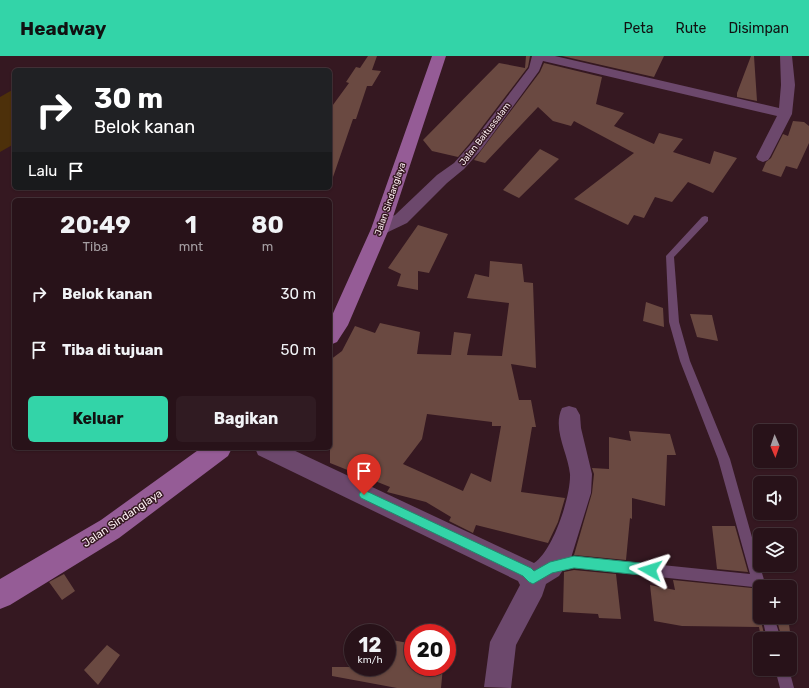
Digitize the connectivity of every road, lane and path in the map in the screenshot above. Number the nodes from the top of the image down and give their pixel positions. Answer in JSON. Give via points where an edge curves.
{"nodes":[{"id":1,"x":439,"y":56,"type":"edge"},
{"id":2,"x":539,"y":56,"type":"edge"},
{"id":3,"x":786,"y":56,"type":"edge"},
{"id":4,"x":785,"y":114,"type":"junction"},
{"id":5,"x":763,"y":157,"type":"dead end"},
{"id":6,"x":704,"y":219,"type":"dead end"},
{"id":7,"x":380,"y":230,"type":"junction"},
{"id":8,"x":332,"y":333,"type":"edge"},
{"id":9,"x":569,"y":416,"type":"dead end"},
{"id":10,"x":217,"y":450,"type":"edge"},
{"id":11,"x":270,"y":450,"type":"edge"},
{"id":12,"x":541,"y":573,"type":"junction"},
{"id":13,"x":758,"y":580,"type":"edge"},
{"id":14,"x":753,"y":584,"type":"edge"},
{"id":15,"x":0,"y":595,"type":"edge"},
{"id":16,"x":784,"y":676,"type":"edge"},
{"id":17,"x":498,"y":687,"type":"dead end"},
{"id":18,"x":787,"y":688,"type":"edge"}],
"edges":[{"from":1,"to":7,"type":"street","name":"Jalan Sindanglaya"},
{"from":2,"to":4,"type":"street"},
{"from":2,"to":7,"type":"street","name":"Jalan Baitussalam","via":[[535,68],[460,166],[442,179],[401,219]]},
{"from":3,"to":4,"type":"street","via":[[788,85]]},
{"from":4,"to":5,"type":"street"},
{"from":6,"to":13,"type":"lane","via":[[670,256],[674,322],[685,361],[724,459]]},
{"from":7,"to":8,"type":"street","name":"Jalan Sindanglaya"},
{"from":9,"to":12,"type":"street","via":[[581,474],[580,493],[562,549]]},
{"from":10,"to":15,"type":"street","name":"Jalan Sindanglaya","via":[[110,530]]},
{"from":11,"to":12,"type":"street","via":[[527,572]]},
{"from":12,"to":14,"type":"lane","via":[[574,562]]},
{"from":12,"to":17,"type":"street","via":[[503,642]]},
{"from":16,"to":18,"type":"lane"}]}
